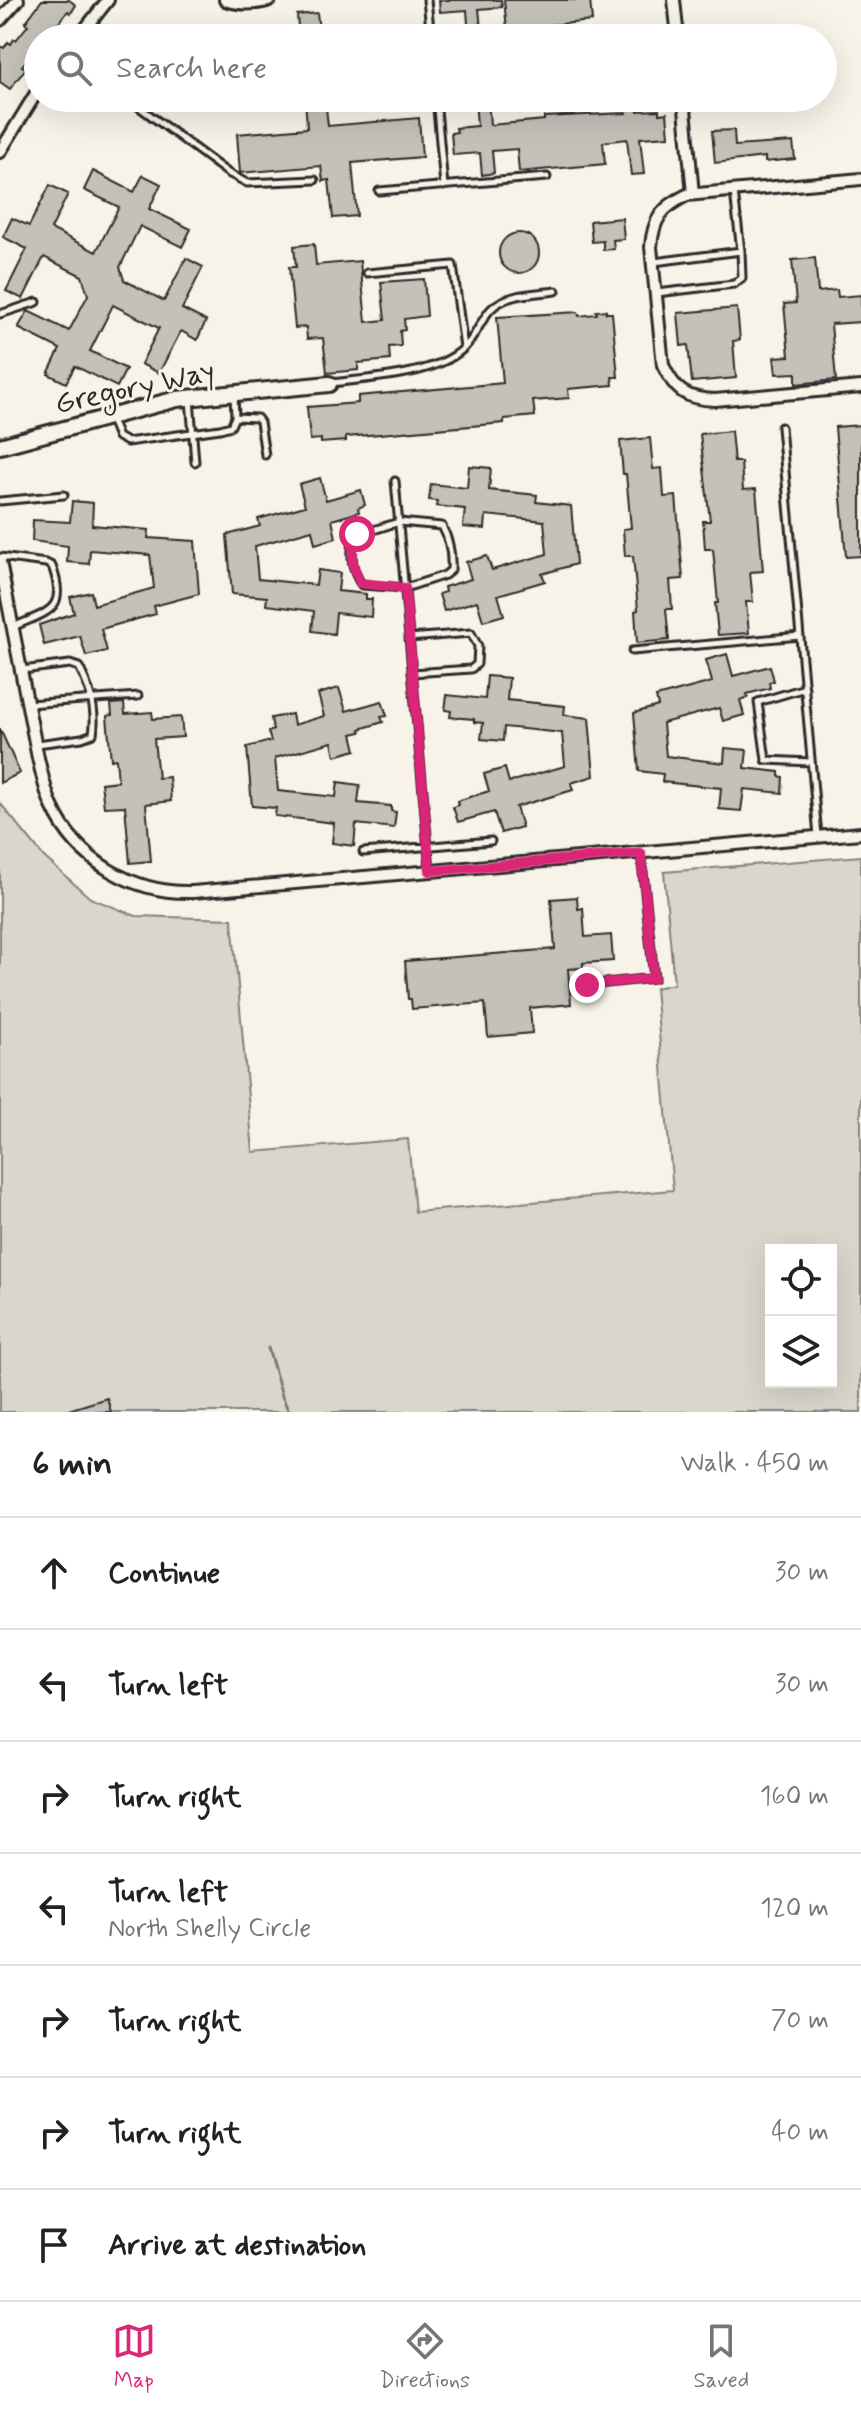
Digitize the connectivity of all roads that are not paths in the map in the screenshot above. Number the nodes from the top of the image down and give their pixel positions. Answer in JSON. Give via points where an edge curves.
{"nodes":[{"id":1,"x":18,"y":0,"type":"edge"},
{"id":2,"x":108,"y":0,"type":"edge"},
{"id":3,"x":225,"y":0,"type":"edge"},
{"id":4,"x":270,"y":0,"type":"edge"},
{"id":5,"x":427,"y":0,"type":"edge"},
{"id":6,"x":674,"y":0,"type":"edge"},
{"id":7,"x":0,"y":20,"type":"edge"},
{"id":8,"x":89,"y":24,"type":"edge"},
{"id":9,"x":430,"y":24,"type":"edge"},
{"id":10,"x":677,"y":24,"type":"edge"},
{"id":11,"x":25,"y":112,"type":"edge"},
{"id":12,"x":146,"y":112,"type":"edge"},
{"id":13,"x":437,"y":112,"type":"edge"},
{"id":14,"x":685,"y":112,"type":"edge"},
{"id":15,"x":0,"y":152,"type":"edge"},
{"id":16,"x":547,"y":177,"type":"dead end"},
{"id":17,"x":861,"y":179,"type":"edge"},
{"id":18,"x":315,"y":180,"type":"dead end"},
{"id":19,"x":444,"y":186,"type":"junction"},
{"id":20,"x":379,"y":191,"type":"dead end"},
{"id":21,"x":734,"y":191,"type":"junction"},
{"id":22,"x":693,"y":194,"type":"junction"},
{"id":23,"x":741,"y":251,"type":"junction"},
{"id":24,"x":653,"y":262,"type":"junction"},
{"id":25,"x":367,"y":273,"type":"dead end"},
{"id":26,"x":556,"y":291,"type":"dead end"},
{"id":27,"x":656,"y":293,"type":"junction"},
{"id":28,"x":37,"y":302,"type":"dead end"},
{"id":29,"x":0,"y":314,"type":"edge"},
{"id":30,"x":464,"y":348,"type":"junction"},
{"id":31,"x":329,"y":384,"type":"joint"},
{"id":32,"x":861,"y":387,"type":"edge"},
{"id":33,"x":234,"y":393,"type":"junction"},
{"id":34,"x":189,"y":398,"type":"junction"},
{"id":35,"x":109,"y":415,"type":"junction"},
{"id":36,"x":235,"y":417,"type":"junction"},
{"id":37,"x":781,"y":427,"type":"dead end"},
{"id":38,"x":193,"y":433,"type":"junction"},
{"id":39,"x":0,"y":446,"type":"edge"},
{"id":40,"x":265,"y":455,"type":"dead end"},
{"id":41,"x":195,"y":462,"type":"dead end"},
{"id":42,"x":395,"y":481,"type":"dead end"},
{"id":43,"x":64,"y":495,"type":"dead end"},
{"id":44,"x":0,"y":501,"type":"edge"},
{"id":45,"x":399,"y":522,"type":"junction"},
{"id":46,"x":0,"y":559,"type":"edge"},
{"id":47,"x":405,"y":588,"type":"junction"},
{"id":48,"x":13,"y":627,"type":"junction"},
{"id":49,"x":800,"y":636,"type":"junction"},
{"id":50,"x":409,"y":638,"type":"junction"},
{"id":51,"x":632,"y":651,"type":"dead end"},
{"id":52,"x":21,"y":671,"type":"junction"},
{"id":53,"x":412,"y":673,"type":"junction"},
{"id":54,"x":805,"y":688,"type":"junction"},
{"id":55,"x":138,"y":696,"type":"dead end"},
{"id":56,"x":92,"y":701,"type":"junction"},
{"id":57,"x":27,"y":704,"type":"junction"},
{"id":58,"x":35,"y":744,"type":"junction"},
{"id":59,"x":811,"y":762,"type":"junction"},
{"id":60,"x":861,"y":833,"type":"edge"},
{"id":61,"x":818,"y":837,"type":"junction"},
{"id":62,"x":491,"y":841,"type":"dead end"},
{"id":63,"x":428,"y":846,"type":"junction"},
{"id":64,"x":363,"y":852,"type":"dead end"},
{"id":65,"x":641,"y":853,"type":"junction"},
{"id":66,"x":430,"y":871,"type":"junction"},
{"id":67,"x":587,"y":985,"type":"dead end"}],
"edges":[{"from":1,"to":7,"type":"street"},
{"from":2,"to":8,"type":"street"},
{"from":3,"to":4,"type":"street","via":[[254,5]]},
{"from":5,"to":9,"type":"lane"},
{"from":6,"to":10,"type":"street"},
{"from":11,"to":15,"type":"street"},
{"from":12,"to":18,"type":"lane","via":[[247,183]]},
{"from":13,"to":19,"type":"lane"},
{"from":14,"to":22,"type":"street"},
{"from":16,"to":19,"type":"lane"},
{"from":17,"to":21,"type":"street"},
{"from":19,"to":20,"type":"lane"},
{"from":21,"to":22,"type":"street"},
{"from":21,"to":23,"type":"lane"},
{"from":22,"to":24,"type":"street","via":[[666,206],[660,216],[652,233]]},
{"from":23,"to":24,"type":"lane"},
{"from":23,"to":27,"type":"lane","via":[[739,282]]},
{"from":24,"to":27,"type":"street"},
{"from":25,"to":30,"type":"lane","via":[[453,265]]},
{"from":26,"to":30,"type":"lane","via":[[506,299],[492,307]]},
{"from":27,"to":32,"type":"street","via":[[663,365],[687,395],[715,400]]},
{"from":28,"to":29,"type":"lane"},
{"from":30,"to":31,"type":"lane","via":[[409,372]]},
{"from":31,"to":33,"type":"street","name":"Gregory Way"},
{"from":33,"to":34,"type":"street","name":"Gregory Way"},
{"from":33,"to":36,"type":"lane"},
{"from":34,"to":35,"type":"street","name":"Gregory Way"},
{"from":34,"to":38,"type":"lane"},
{"from":35,"to":38,"type":"lane","via":[[118,437],[127,442]]},
{"from":35,"to":39,"type":"street","name":"Gregory Way"},
{"from":36,"to":38,"type":"lane","via":[[231,426]]},
{"from":36,"to":40,"type":"lane","via":[[257,418]]},
{"from":37,"to":49,"type":"lane"},
{"from":38,"to":41,"type":"lane"},
{"from":42,"to":45,"type":"lane"},
{"from":43,"to":44,"type":"lane"},
{"from":45,"to":47,"type":"lane"},
{"from":45,"to":47,"type":"lane","via":[[442,526],[452,557],[449,573]]},
{"from":45,"to":47,"type":"lane","via":[[354,536],[353,565],[362,585]]},
{"from":46,"to":48,"type":"street"},
{"from":46,"to":48,"type":"lane","via":[[46,563],[56,576],[59,598],[53,608]]},
{"from":47,"to":50,"type":"lane"},
{"from":48,"to":52,"type":"street"},
{"from":49,"to":51,"type":"lane"},
{"from":49,"to":54,"type":"lane"},
{"from":50,"to":53,"type":"lane"},
{"from":50,"to":53,"type":"lane","via":[[471,633],[478,646],[477,664],[471,669]]},
{"from":52,"to":56,"type":"lane","via":[[79,667]]},
{"from":52,"to":57,"type":"street"},
{"from":53,"to":63,"type":"lane"},
{"from":54,"to":59,"type":"lane"},
{"from":54,"to":59,"type":"lane","via":[[758,702],[766,760]]},
{"from":55,"to":56,"type":"lane"},
{"from":56,"to":57,"type":"lane"},
{"from":56,"to":58,"type":"lane","via":[[93,734]]},
{"from":57,"to":58,"type":"street"},
{"from":58,"to":66,"type":"street","via":[[53,808],[77,844],[95,861],[152,888],[179,892]]},
{"from":59,"to":61,"type":"lane"},
{"from":60,"to":61,"type":"street"},
{"from":61,"to":65,"type":"street"},
{"from":62,"to":63,"type":"lane"},
{"from":63,"to":64,"type":"lane"},
{"from":63,"to":66,"type":"lane"},
{"from":65,"to":66,"type":"street"},
{"from":65,"to":67,"type":"lane","via":[[654,978]]}]}
